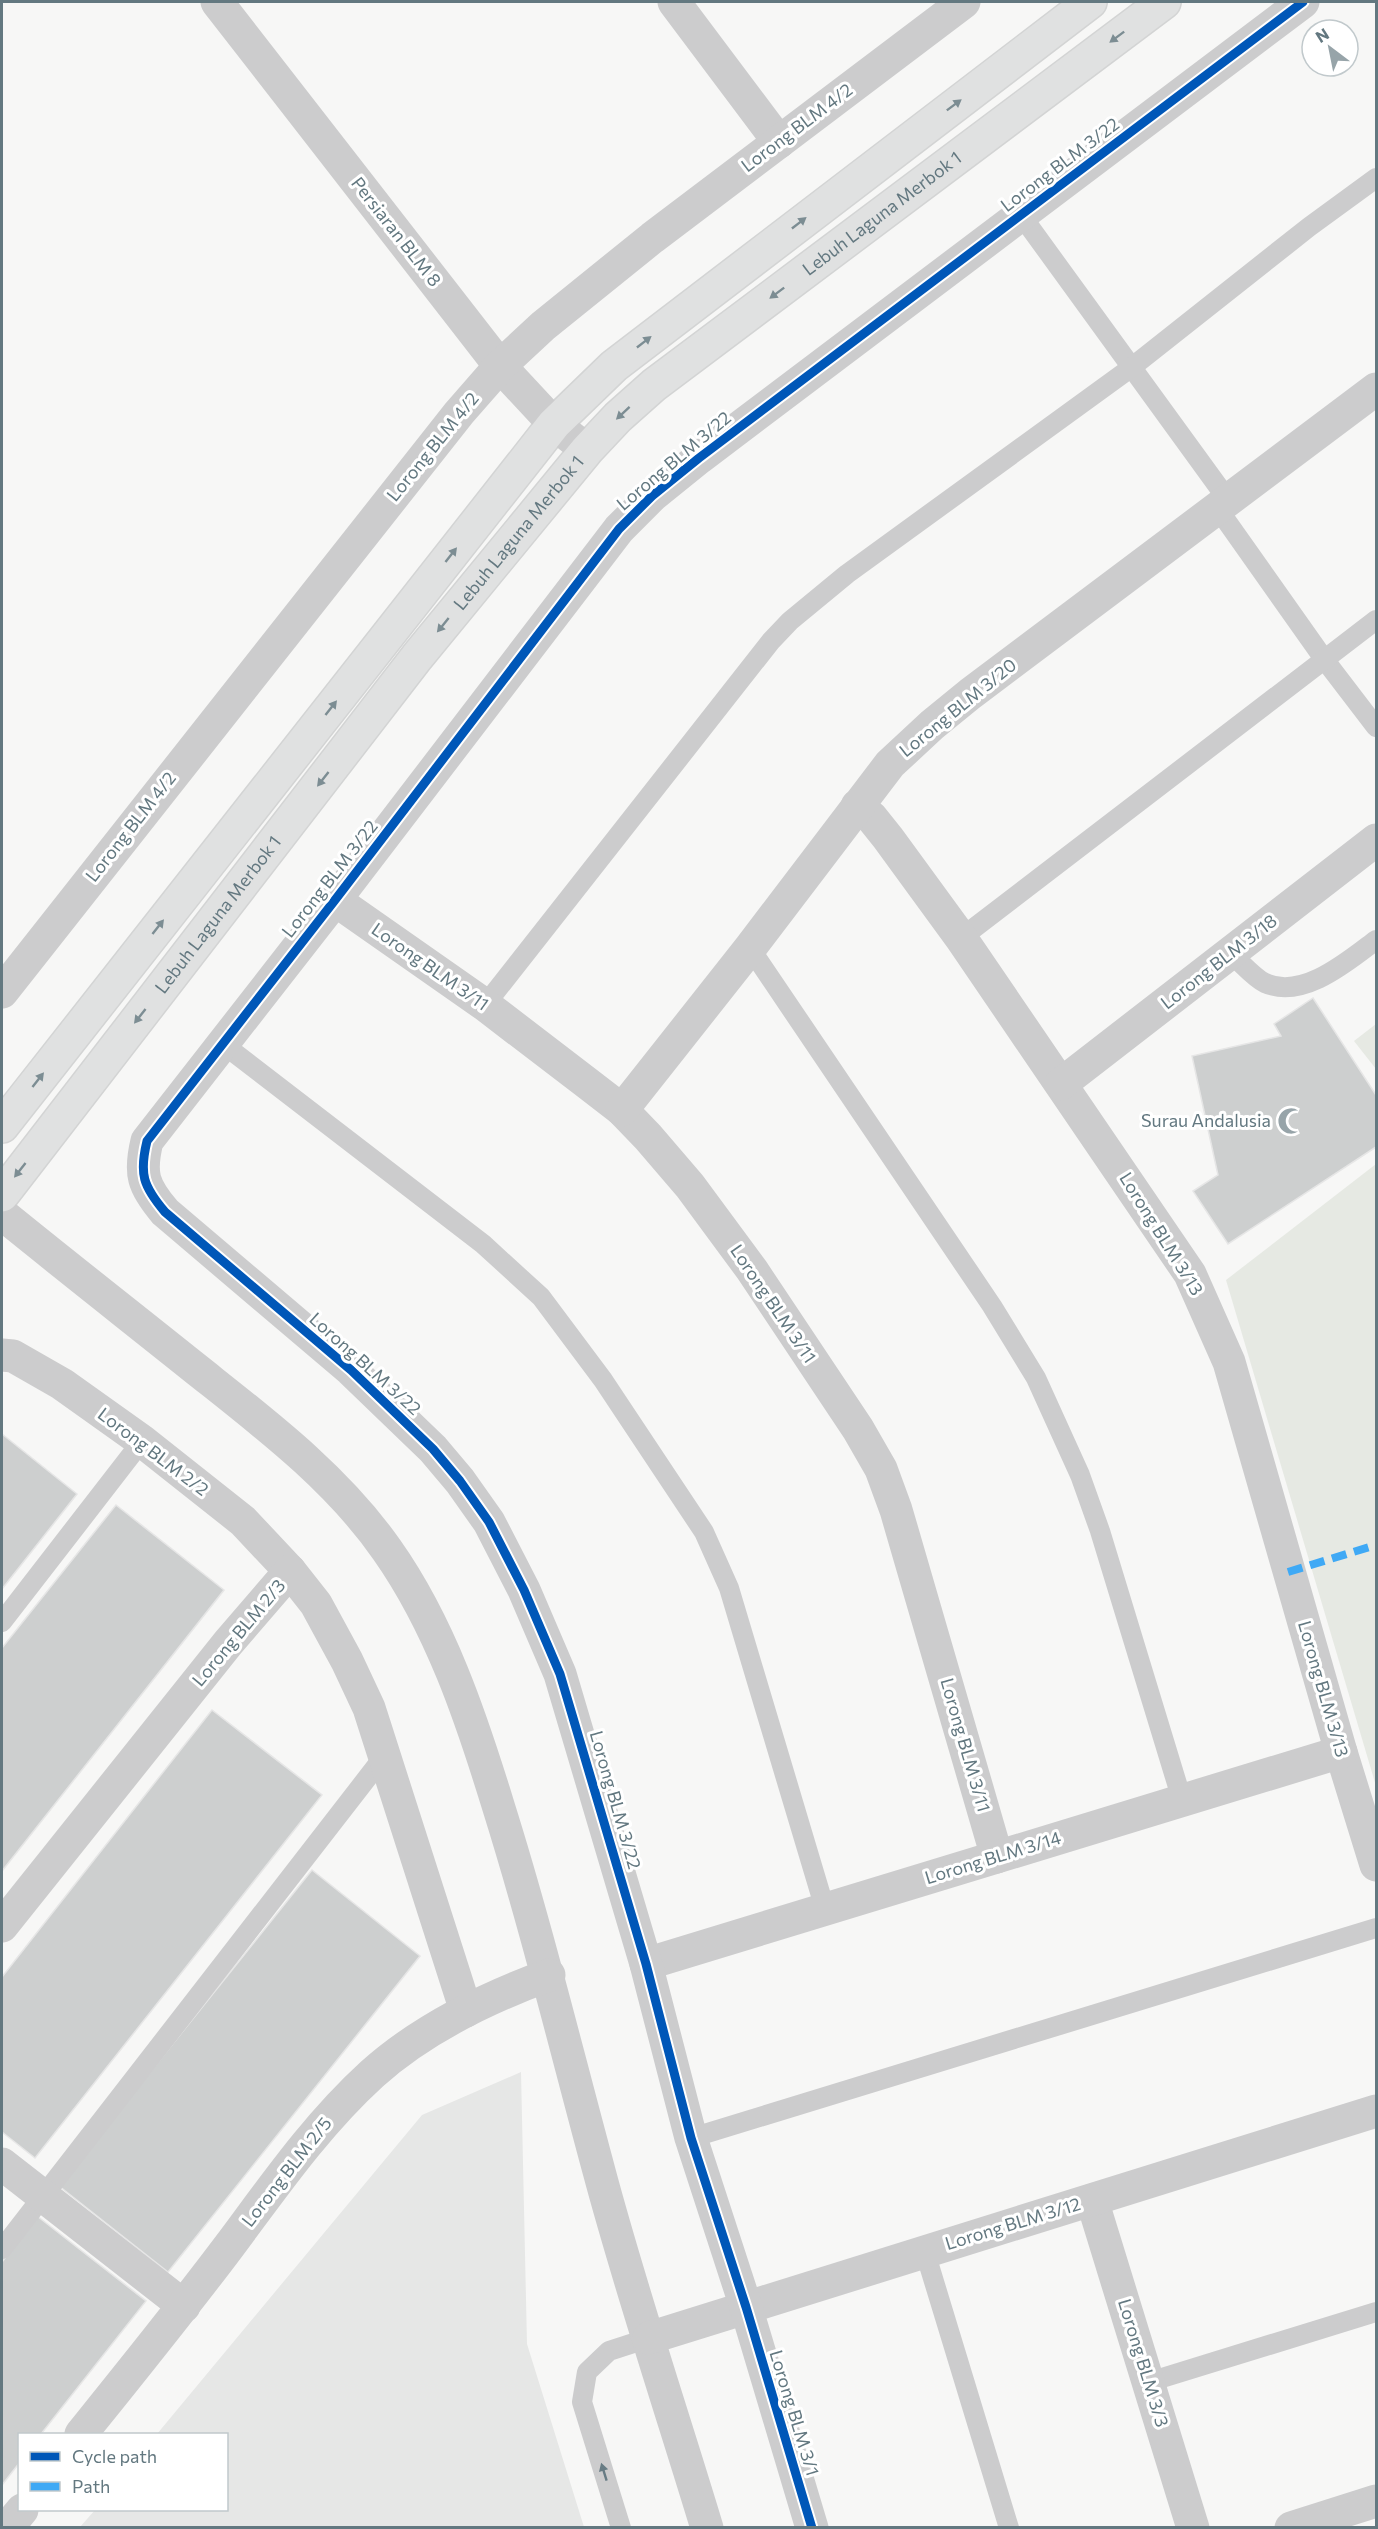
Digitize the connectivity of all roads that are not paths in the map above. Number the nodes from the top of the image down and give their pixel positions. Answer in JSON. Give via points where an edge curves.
{"nodes":[{"id":1,"x":218,"y":2,"type":"edge"},
{"id":2,"x":674,"y":2,"type":"edge"},
{"id":3,"x":964,"y":2,"type":"edge"},
{"id":4,"x":1090,"y":2,"type":"edge"},
{"id":5,"x":1164,"y":2,"type":"edge"},
{"id":6,"x":1303,"y":2,"type":"edge"},
{"id":7,"x":779,"y":142,"type":"junction"},
{"id":8,"x":1377,"y":178,"type":"edge"},
{"id":9,"x":1022,"y":215,"type":"junction"},
{"id":10,"x":500,"y":366,"type":"junction"},
{"id":11,"x":1132,"y":367,"type":"junction"},
{"id":12,"x":1377,"y":389,"type":"edge"},
{"id":13,"x":554,"y":424,"type":"junction"},
{"id":14,"x":587,"y":450,"type":"junction"},
{"id":15,"x":1223,"y":504,"type":"junction"},
{"id":16,"x":1377,"y":620,"type":"edge"},
{"id":17,"x":1324,"y":659,"type":"junction"},
{"id":18,"x":1377,"y":727,"type":"edge"},
{"id":19,"x":857,"y":806,"type":"junction"},
{"id":20,"x":1377,"y":840,"type":"edge"},
{"id":21,"x":335,"y":900,"type":"junction"},
{"id":22,"x":961,"y":938,"type":"junction"},
{"id":23,"x":1377,"y":940,"type":"edge"},
{"id":24,"x":750,"y":948,"type":"junction"},
{"id":25,"x":1230,"y":953,"type":"junction"},
{"id":26,"x":2,"y":992,"type":"edge"},
{"id":27,"x":484,"y":1005,"type":"junction"},
{"id":28,"x":222,"y":1044,"type":"junction"},
{"id":29,"x":1061,"y":1084,"type":"junction"},
{"id":30,"x":622,"y":1110,"type":"junction"},
{"id":31,"x":2,"y":1126,"type":"edge"},
{"id":32,"x":2,"y":1195,"type":"edge"},
{"id":33,"x":2,"y":1215,"type":"edge"},
{"id":34,"x":2,"y":1355,"type":"edge"},
{"id":35,"x":142,"y":1441,"type":"junction"},
{"id":36,"x":290,"y":1571,"type":"junction"},
{"id":37,"x":2,"y":1622,"type":"edge"},
{"id":38,"x":1341,"y":1752,"type":"junction"},
{"id":39,"x":385,"y":1755,"type":"junction"},
{"id":40,"x":1182,"y":1800,"type":"junction"},
{"id":41,"x":997,"y":1857,"type":"junction"},
{"id":42,"x":1377,"y":1865,"type":"edge"},
{"id":43,"x":825,"y":1909,"type":"junction"},
{"id":44,"x":2,"y":1926,"type":"edge"},
{"id":45,"x":1377,"y":1928,"type":"edge"},
{"id":46,"x":646,"y":1964,"type":"junction"},
{"id":47,"x":549,"y":1975,"type":"junction"},
{"id":48,"x":466,"y":2011,"type":"junction"},
{"id":49,"x":1377,"y":2111,"type":"edge"},
{"id":50,"x":691,"y":2138,"type":"junction"},
{"id":51,"x":2,"y":2164,"type":"edge"},
{"id":52,"x":42,"y":2195,"type":"junction"},
{"id":53,"x":1092,"y":2199,"type":"junction"},
{"id":54,"x":2,"y":2249,"type":"edge"},
{"id":55,"x":925,"y":2252,"type":"junction"},
{"id":56,"x":184,"y":2306,"type":"junction"},
{"id":57,"x":746,"y":2307,"type":"junction"},
{"id":58,"x":1377,"y":2312,"type":"edge"},
{"id":59,"x":649,"y":2338,"type":"junction"},
{"id":60,"x":1149,"y":2382,"type":"junction"},
{"id":61,"x":82,"y":2433,"type":"edge"},
{"id":62,"x":1377,"y":2501,"type":"edge"},
{"id":63,"x":21,"y":2511,"type":"edge"},
{"id":64,"x":7,"y":2528,"type":"edge"},
{"id":65,"x":621,"y":2528,"type":"edge"},
{"id":66,"x":707,"y":2528,"type":"edge"},
{"id":67,"x":812,"y":2528,"type":"edge"},
{"id":68,"x":1009,"y":2528,"type":"edge"},
{"id":69,"x":1193,"y":2528,"type":"edge"},
{"id":70,"x":1291,"y":2528,"type":"edge"}],
"edges":[{"from":1,"to":10,"type":"street","name":"Persiaran BLM 8"},
{"from":2,"to":7,"type":"street"},
{"from":3,"to":7,"type":"street","name":"Lorong BLM 4/2"},
{"from":13,"to":4,"type":"street","name":"Lebuh Laguna Merbok 1","one_way":true,"via":[[614,366]]},
{"from":5,"to":14,"type":"street","name":"Lebuh Laguna Merbok 1","one_way":true,"via":[[654,385]]},
{"from":6,"to":9,"type":"street","name":"Lorong BLM 3/22"},
{"from":7,"to":10,"type":"street","name":"Lorong BLM 4/2","via":[[652,238]]},
{"from":8,"to":11,"type":"lane"},
{"from":9,"to":11,"type":"lane"},
{"from":9,"to":21,"type":"street","name":"Lorong BLM 3/22","via":[[699,458],[644,504],[592,562]]},
{"from":10,"to":13,"type":"street","name":"Persiaran BLM 8"},
{"from":10,"to":26,"type":"street","name":"Lorong BLM 4/2"},
{"from":11,"to":15,"type":"lane"},
{"from":11,"to":27,"type":"lane","via":[[847,574],[790,621]]},
{"from":12,"to":15,"type":"street","name":"Lorong BLM 3/20"},
{"from":13,"to":14,"type":"street","name":"Persiaran BLM 8"},
{"from":31,"to":13,"type":"street","name":"Lebuh Laguna Merbok 1","one_way":true},
{"from":14,"to":32,"type":"street","name":"Lebuh Laguna Merbok 1","one_way":true,"via":[[417,657]]},
{"from":15,"to":17,"type":"lane"},
{"from":15,"to":19,"type":"street","name":"Lorong BLM 3/20","via":[[970,694],[890,764]]},
{"from":16,"to":17,"type":"lane"},
{"from":17,"to":18,"type":"lane"},
{"from":17,"to":22,"type":"lane"},
{"from":19,"to":22,"type":"street","name":"Lorong BLM 3/13","via":[[888,837]]},
{"from":19,"to":24,"type":"street","name":"Lorong BLM 3/20"},
{"from":20,"to":25,"type":"street","name":"Lorong BLM 3/18"},
{"from":21,"to":27,"type":"street","name":"Lorong BLM 3/11"},
{"from":21,"to":28,"type":"street","name":"Lorong BLM 3/22"},
{"from":22,"to":29,"type":"street","name":"Lorong BLM 3/13"},
{"from":23,"to":25,"type":"lane","via":[[1332,972],[1289,989],[1265,983]]},
{"from":24,"to":30,"type":"street","name":"Lorong BLM 3/20"},
{"from":24,"to":40,"type":"lane","via":[[992,1306],[1036,1378],[1092,1509]]},
{"from":25,"to":29,"type":"street","name":"Lorong BLM 3/18"},
{"from":27,"to":30,"type":"street","name":"Lorong BLM 3/11"},
{"from":28,"to":43,"type":"lane","via":[[483,1244],[541,1297],[603,1380],[704,1532],[729,1588]]},
{"from":28,"to":46,"type":"street","name":"Lorong BLM 3/22","via":[[147,1141],[142,1163],[150,1194],[165,1212],[360,1378],[433,1449],[489,1522],[560,1674]]},
{"from":29,"to":38,"type":"street","name":"Lorong BLM 3/13","via":[[1160,1226],[1208,1310],[1229,1362]]},
{"from":30,"to":41,"type":"street","name":"Lorong BLM 3/11","via":[[690,1186],[752,1270],[881,1469]]},
{"from":33,"to":47,"type":"street","via":[[279,1435],[352,1506],[387,1550],[420,1606],[453,1675],[484,1760]]},
{"from":34,"to":35,"type":"street","name":"Lorong BLM 2/2","via":[[13,1356],[62,1384]]},
{"from":35,"to":36,"type":"street","name":"Lorong BLM 2/2","via":[[243,1521]]},
{"from":35,"to":37,"type":"lane"},
{"from":36,"to":39,"type":"street","name":"Lorong BLM 2/3","via":[[316,1604],[347,1661]]},
{"from":36,"to":44,"type":"street","name":"Lorong BLM 2/3"},
{"from":38,"to":40,"type":"street","name":"Lorong BLM 3/14"},
{"from":38,"to":42,"type":"street","name":"Lorong BLM 3/13"},
{"from":39,"to":48,"type":"street","name":"Lorong BLM 2/3"},
{"from":39,"to":52,"type":"lane"},
{"from":40,"to":41,"type":"street","name":"Lorong BLM 3/14"},
{"from":41,"to":43,"type":"street","name":"Lorong BLM 3/14"},
{"from":43,"to":46,"type":"street","name":"Lorong BLM 3/14"},
{"from":45,"to":50,"type":"lane"},
{"from":46,"to":50,"type":"street","name":"Lorong BLM 3/22"},
{"from":47,"to":48,"type":"street","name":"Lorong BLM 2/5"},
{"from":47,"to":59,"type":"street","via":[[600,2175]]},
{"from":48,"to":56,"type":"street","name":"Lorong BLM 2/5","via":[[422,2036],[373,2073],[340,2106],[313,2135]]},
{"from":49,"to":53,"type":"street","name":"Lorong BLM 3/12"},
{"from":50,"to":57,"type":"street","name":"Lorong BLM 3/1"},
{"from":51,"to":52,"type":"street"},
{"from":52,"to":54,"type":"lane"},
{"from":52,"to":56,"type":"street"},
{"from":53,"to":55,"type":"street","name":"Lorong BLM 3/12"},
{"from":53,"to":60,"type":"street","name":"Lorong BLM 3/3"},
{"from":55,"to":57,"type":"street","name":"Lorong BLM 3/12"},
{"from":55,"to":68,"type":"lane"},
{"from":56,"to":61,"type":"street","name":"Lorong BLM 2/5"},
{"from":57,"to":59,"type":"street","name":"Lorong BLM 3/12"},
{"from":57,"to":67,"type":"street","name":"Lorong BLM 3/1"},
{"from":58,"to":60,"type":"lane"},
{"from":65,"to":59,"type":"lane","one_way":true,"via":[[582,2402],[587,2372],[609,2352]]},
{"from":59,"to":66,"type":"street"},
{"from":60,"to":69,"type":"street","name":"Lorong BLM 3/3"},
{"from":62,"to":70,"type":"street"},
{"from":63,"to":64,"type":"street"}]}
